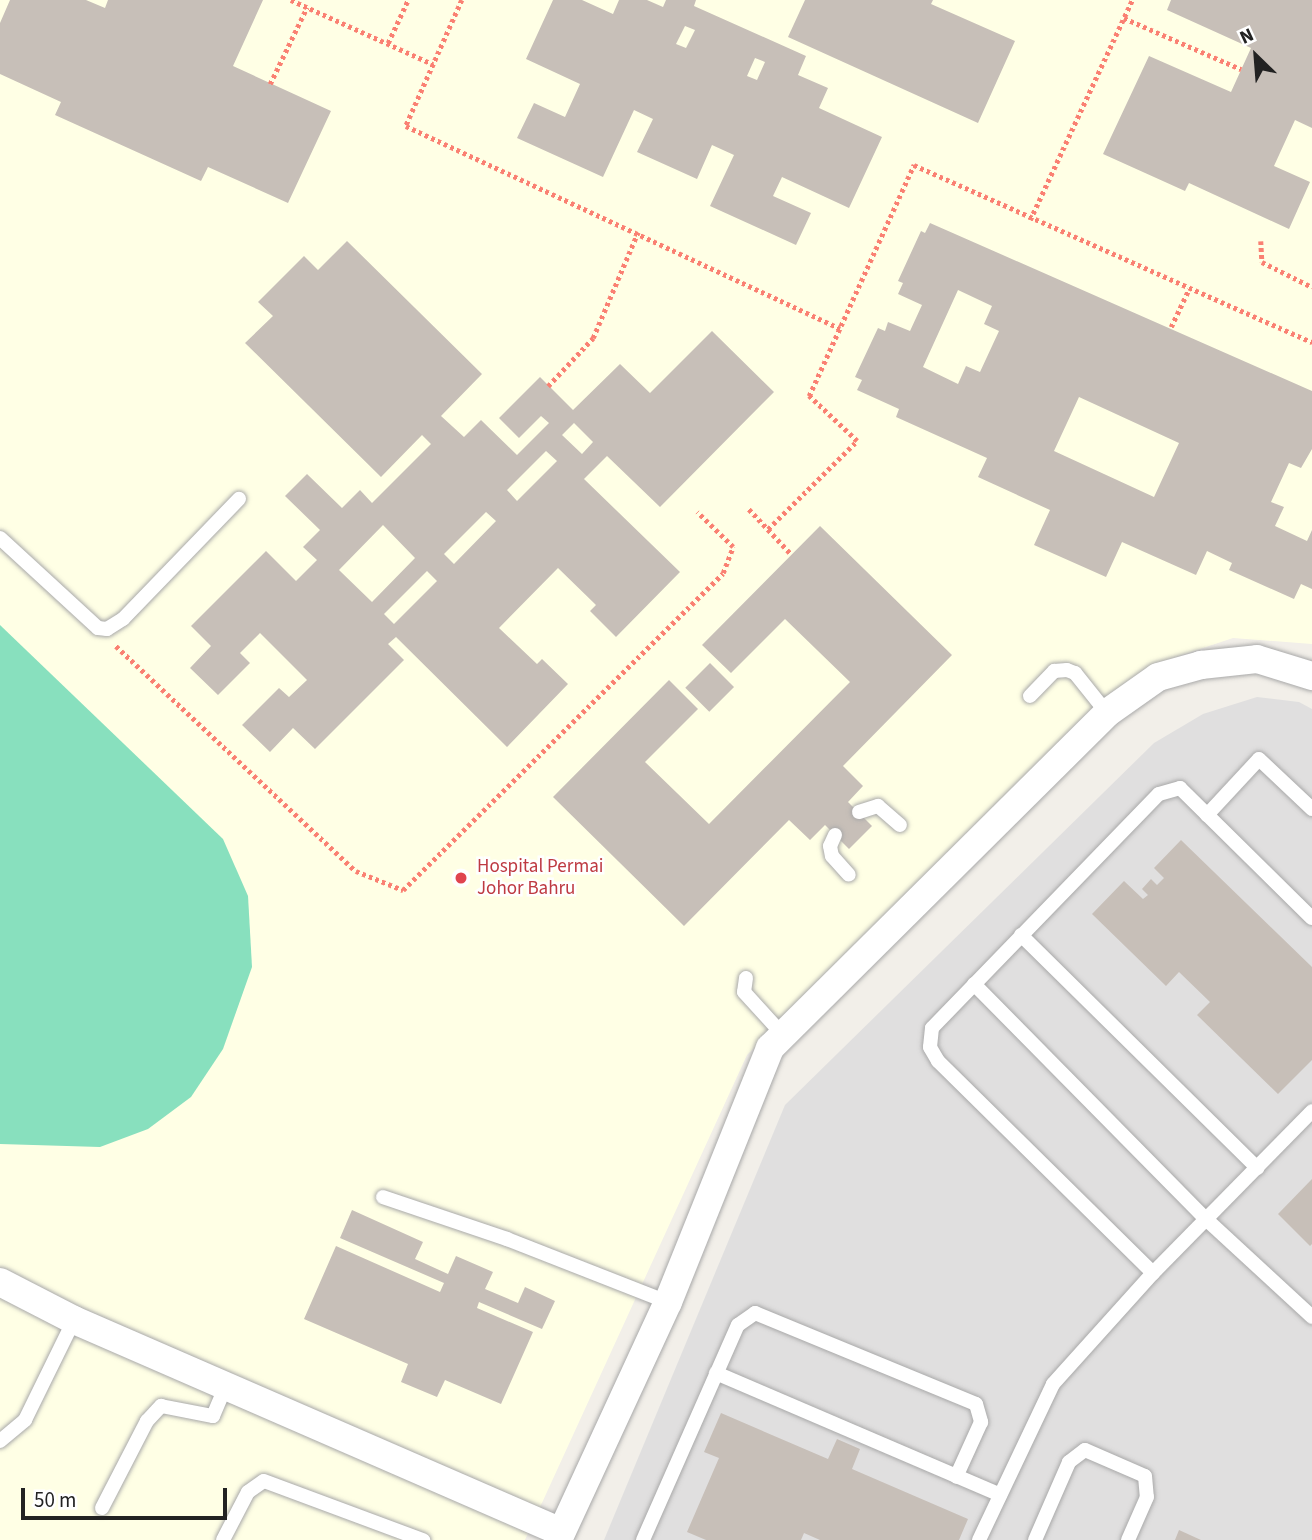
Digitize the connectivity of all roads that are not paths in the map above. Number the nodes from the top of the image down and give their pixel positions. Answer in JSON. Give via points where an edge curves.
{"nodes":[{"id":1,"x":239,"y":499,"type":"dead end"},
{"id":2,"x":0,"y":538,"type":"edge"},
{"id":3,"x":1312,"y":676,"type":"edge"},
{"id":4,"x":1030,"y":696,"type":"dead end"},
{"id":5,"x":1107,"y":713,"type":"junction"},
{"id":6,"x":1312,"y":809,"type":"edge"},
{"id":7,"x":859,"y":812,"type":"dead end"},
{"id":8,"x":1207,"y":815,"type":"junction"},
{"id":9,"x":900,"y":825,"type":"dead end"},
{"id":10,"x":835,"y":835,"type":"dead end"},
{"id":11,"x":849,"y":876,"type":"dead end"},
{"id":12,"x":1312,"y":918,"type":"edge"},
{"id":13,"x":1021,"y":935,"type":"junction"},
{"id":14,"x":746,"y":978,"type":"dead end"},
{"id":15,"x":974,"y":984,"type":"junction"},
{"id":16,"x":784,"y":1036,"type":"junction"},
{"id":17,"x":1312,"y":1111,"type":"edge"},
{"id":18,"x":1257,"y":1168,"type":"junction"},
{"id":19,"x":383,"y":1197,"type":"dead end"},
{"id":20,"x":1207,"y":1220,"type":"junction"},
{"id":21,"x":1153,"y":1273,"type":"junction"},
{"id":22,"x":0,"y":1282,"type":"edge"},
{"id":23,"x":668,"y":1302,"type":"junction"},
{"id":24,"x":1312,"y":1317,"type":"edge"},
{"id":25,"x":74,"y":1321,"type":"junction"},
{"id":26,"x":716,"y":1373,"type":"junction"},
{"id":27,"x":226,"y":1385,"type":"junction"},
{"id":28,"x":0,"y":1441,"type":"edge"},
{"id":29,"x":956,"y":1476,"type":"junction"},
{"id":30,"x":1000,"y":1495,"type":"junction"},
{"id":31,"x":102,"y":1508,"type":"dead end"},
{"id":32,"x":396,"y":1534,"type":"edge"},
{"id":33,"x":559,"y":1536,"type":"edge"},
{"id":34,"x":223,"y":1540,"type":"edge"},
{"id":35,"x":423,"y":1540,"type":"edge"},
{"id":36,"x":643,"y":1540,"type":"edge"},
{"id":37,"x":979,"y":1540,"type":"edge"},
{"id":38,"x":1035,"y":1540,"type":"edge"},
{"id":39,"x":1128,"y":1540,"type":"edge"}],
"edges":[{"from":1,"to":2,"type":"lane","via":[[123,619],[107,629],[97,628]]},
{"from":3,"to":5,"type":"street","via":[[1256,659],[1200,665],[1158,677]]},
{"from":4,"to":5,"type":"lane","via":[[1054,671],[1067,670],[1076,673]]},
{"from":5,"to":16,"type":"street"},
{"from":6,"to":8,"type":"lane","via":[[1259,759]]},
{"from":7,"to":9,"type":"lane","via":[[878,806]]},
{"from":8,"to":12,"type":"lane"},
{"from":8,"to":13,"type":"lane","via":[[1180,788],[1158,794]]},
{"from":10,"to":11,"type":"lane","via":[[832,856]]},
{"from":13,"to":15,"type":"lane"},
{"from":13,"to":18,"type":"lane"},
{"from":14,"to":16,"type":"lane","via":[[744,992]]},
{"from":15,"to":20,"type":"lane"},
{"from":15,"to":21,"type":"lane","via":[[932,1028],[930,1047],[938,1061]]},
{"from":16,"to":23,"type":"street","via":[[771,1048]]},
{"from":17,"to":18,"type":"lane"},
{"from":18,"to":20,"type":"lane"},
{"from":19,"to":23,"type":"lane"},
{"from":20,"to":21,"type":"lane"},
{"from":20,"to":24,"type":"lane"},
{"from":21,"to":30,"type":"lane","via":[[1054,1384]]},
{"from":22,"to":25,"type":"street"},
{"from":23,"to":33,"type":"street"},
{"from":25,"to":27,"type":"street"},
{"from":25,"to":28,"type":"lane","via":[[25,1420]]},
{"from":26,"to":29,"type":"lane"},
{"from":26,"to":29,"type":"lane","via":[[738,1325],[745,1317],[765,1314],[968,1398],[981,1413],[981,1422]]},
{"from":26,"to":36,"type":"lane"},
{"from":27,"to":31,"type":"lane","via":[[213,1416],[161,1406],[146,1422]]},
{"from":27,"to":33,"type":"street"},
{"from":29,"to":30,"type":"lane"},
{"from":30,"to":37,"type":"lane"},
{"from":32,"to":34,"type":"lane","via":[[264,1481],[248,1492]]},
{"from":32,"to":35,"type":"lane"},
{"from":38,"to":39,"type":"lane","via":[[1069,1462],[1085,1450],[1145,1476],[1147,1497]]}]}
